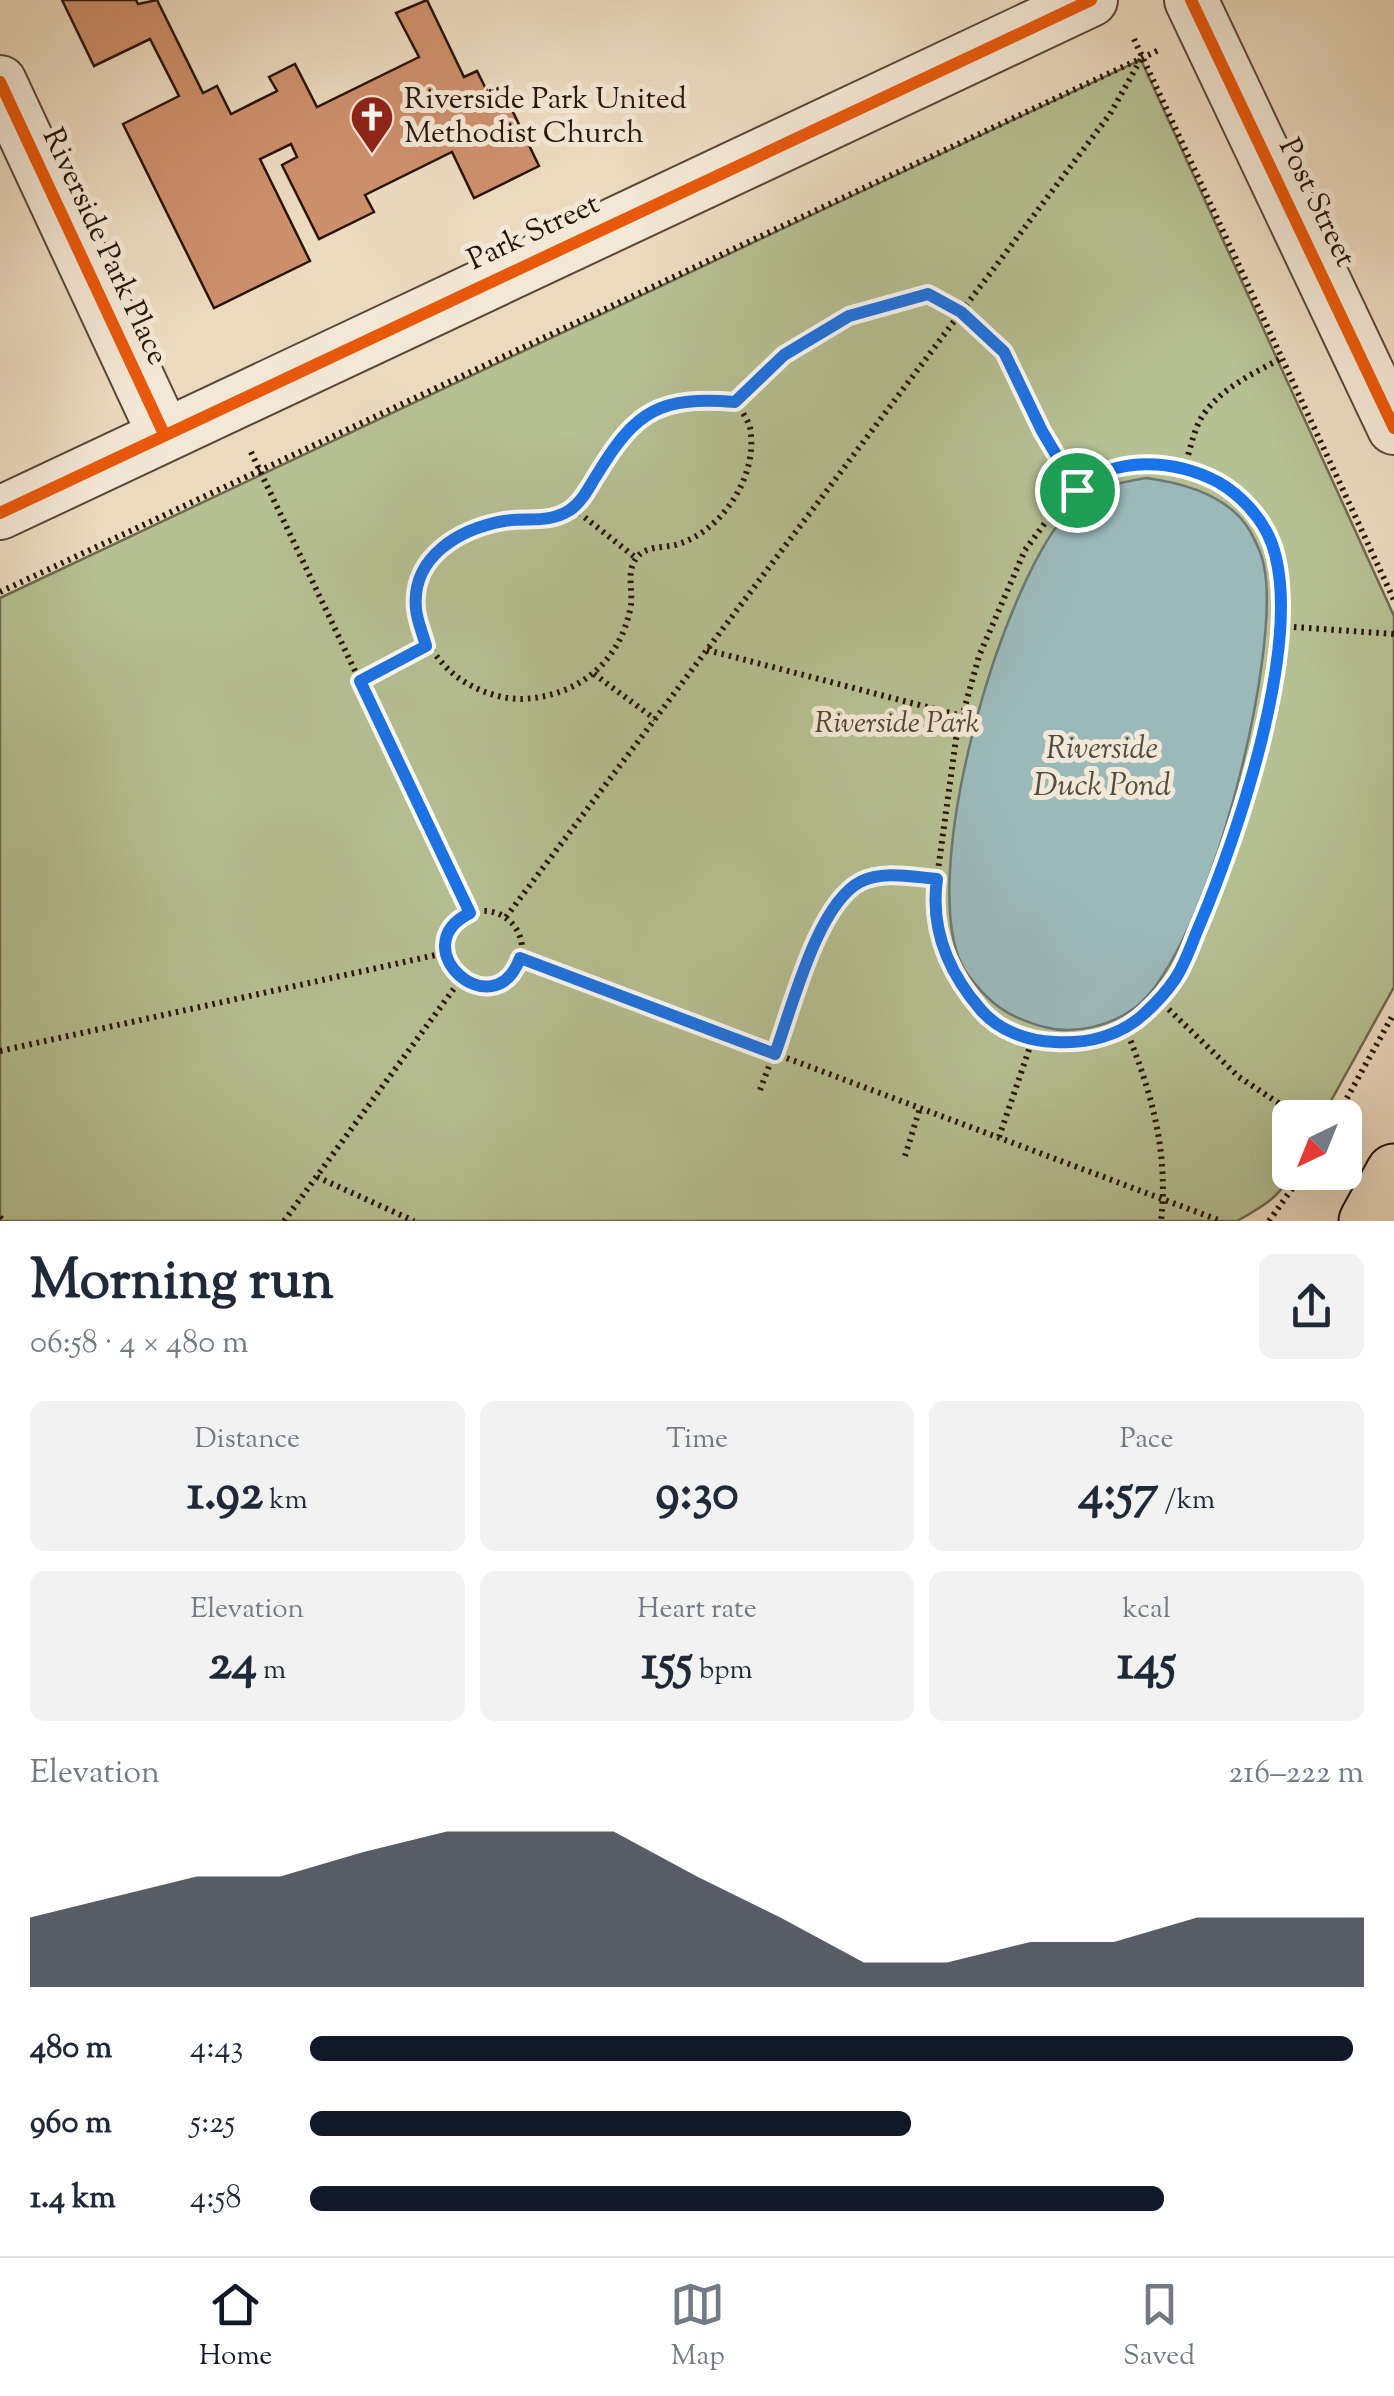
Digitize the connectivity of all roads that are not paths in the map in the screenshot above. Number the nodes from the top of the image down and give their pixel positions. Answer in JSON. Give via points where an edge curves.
{"nodes":[{"id":1,"x":1091,"y":0,"type":"edge"},
{"id":2,"x":1191,"y":0,"type":"edge"},
{"id":3,"x":0,"y":82,"type":"edge"},
{"id":4,"x":1394,"y":428,"type":"edge"},
{"id":5,"x":164,"y":434,"type":"junction"},
{"id":6,"x":0,"y":513,"type":"edge"},
{"id":7,"x":1394,"y":1172,"type":"edge"},
{"id":8,"x":1367,"y":1221,"type":"edge"}],
"edges":[{"from":1,"to":5,"type":"street","name":"Park Street"},
{"from":2,"to":4,"type":"street","name":"Post Street"},
{"from":3,"to":5,"type":"street","name":"Riverside Park Place"},
{"from":5,"to":6,"type":"street","name":"Park Street"},
{"from":7,"to":8,"type":"main road"}]}
